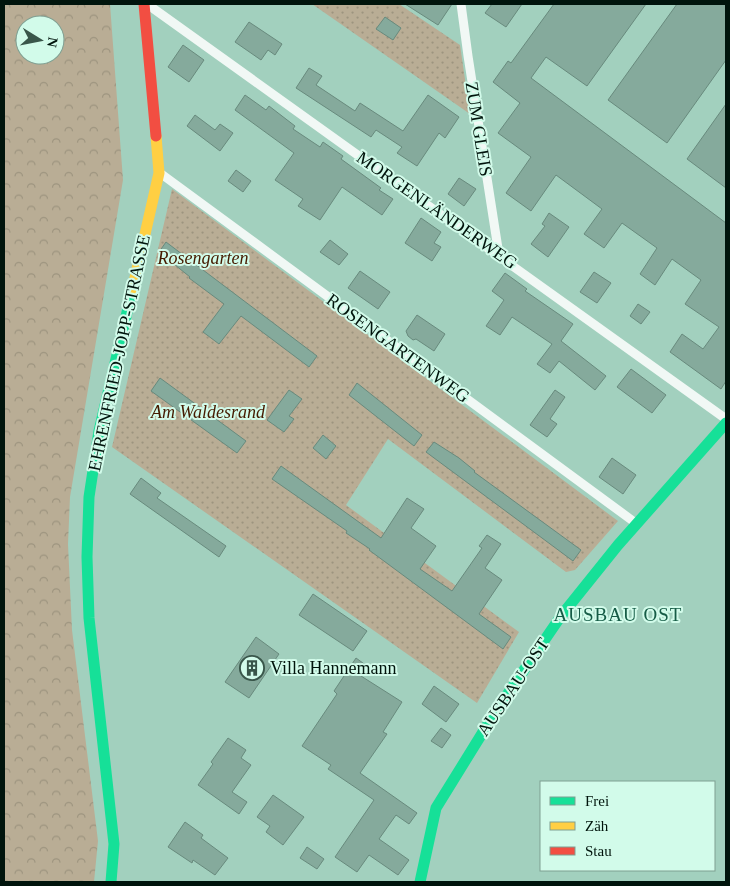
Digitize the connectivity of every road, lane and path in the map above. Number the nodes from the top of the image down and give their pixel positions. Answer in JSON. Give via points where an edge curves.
{"nodes":[{"id":1,"x":145,"y":4,"type":"edge"},
{"id":2,"x":461,"y":4,"type":"edge"},
{"id":3,"x":159,"y":173,"type":"junction"},
{"id":4,"x":499,"y":255,"type":"junction"},
{"id":5,"x":726,"y":418,"type":"edge"},
{"id":6,"x":726,"y":423,"type":"edge"},
{"id":7,"x":637,"y":524,"type":"junction"},
{"id":8,"x":112,"y":882,"type":"edge"},
{"id":9,"x":420,"y":882,"type":"edge"}],
"edges":[{"from":1,"to":3,"type":"street","name":"EHRENFRIED-JOPP-STRASSE"},
{"from":1,"to":4,"type":"lane","name":"MORGENLÄNDERWEG"},
{"from":2,"to":4,"type":"lane","name":"ZUM GLEIS"},
{"from":3,"to":7,"type":"lane","name":"ROSENGARTENWEG"},
{"from":3,"to":8,"type":"street","name":"EHRENFRIED-JOPP-STRASSE","via":[[99,431],[90,497],[87,557],[89,618],[114,844]]},
{"from":4,"to":5,"type":"lane","name":"MORGENLÄNDERWEG"},
{"from":6,"to":7,"type":"street","name":"AUSBAU-OST"},
{"from":7,"to":9,"type":"street","name":"AUSBAU-OST","via":[[561,616],[496,711],[436,808]]}]}
